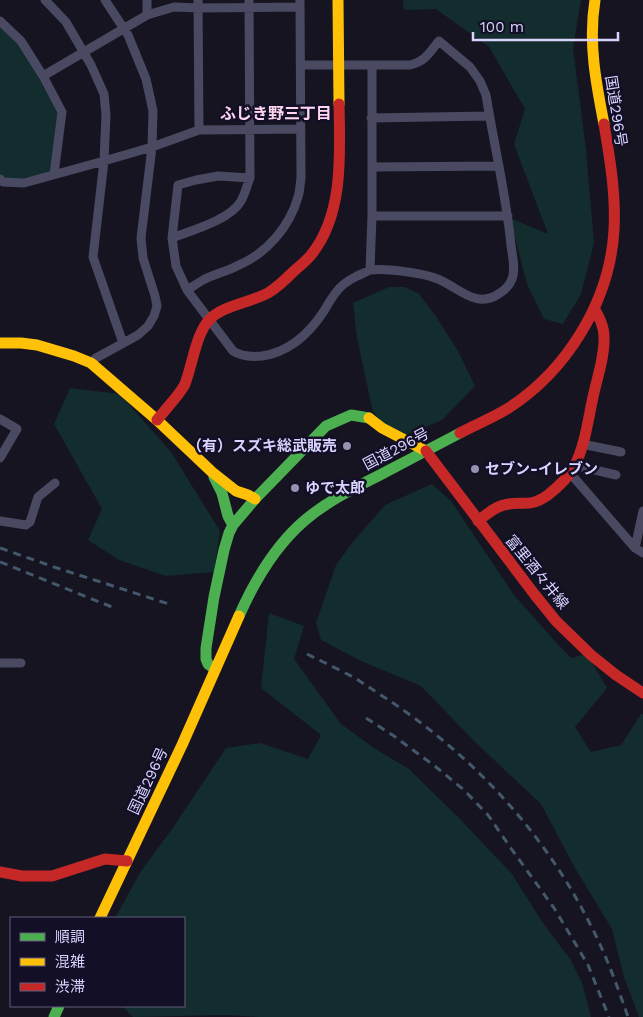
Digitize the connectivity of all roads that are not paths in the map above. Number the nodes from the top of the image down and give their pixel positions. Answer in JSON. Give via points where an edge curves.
{"nodes":[{"id":1,"x":45,"y":0,"type":"edge"},
{"id":2,"x":105,"y":0,"type":"edge"},
{"id":3,"x":147,"y":0,"type":"edge"},
{"id":4,"x":338,"y":0,"type":"edge"},
{"id":5,"x":595,"y":0,"type":"edge"},
{"id":6,"x":300,"y":3,"type":"edge"},
{"id":7,"x":111,"y":4,"type":"edge"},
{"id":8,"x":198,"y":4,"type":"edge"},
{"id":9,"x":249,"y":4,"type":"edge"},
{"id":10,"x":147,"y":15,"type":"junction"},
{"id":11,"x":0,"y":20,"type":"edge"},
{"id":12,"x":124,"y":29,"type":"junction"},
{"id":13,"x":83,"y":52,"type":"junction"},
{"id":14,"x":372,"y":64,"type":"junction"},
{"id":15,"x":301,"y":65,"type":"junction"},
{"id":16,"x":338,"y":65,"type":"junction"},
{"id":17,"x":43,"y":76,"type":"junction"},
{"id":18,"x":489,"y":116,"type":"junction"},
{"id":19,"x":371,"y":118,"type":"junction"},
{"id":20,"x":301,"y":129,"type":"junction"},
{"id":21,"x":199,"y":130,"type":"junction"},
{"id":22,"x":250,"y":130,"type":"junction"},
{"id":23,"x":152,"y":146,"type":"junction"},
{"id":24,"x":104,"y":161,"type":"junction"},
{"id":25,"x":499,"y":166,"type":"junction"},
{"id":26,"x":372,"y":168,"type":"junction"},
{"id":27,"x":54,"y":174,"type":"junction"},
{"id":28,"x":250,"y":178,"type":"junction"},
{"id":29,"x":0,"y":179,"type":"edge"},
{"id":30,"x":372,"y":216,"type":"junction"},
{"id":31,"x":508,"y":216,"type":"junction"},
{"id":32,"x":172,"y":238,"type":"junction"},
{"id":33,"x":370,"y":270,"type":"junction"},
{"id":34,"x":187,"y":290,"type":"junction"},
{"id":35,"x":594,"y":308,"type":"junction"},
{"id":36,"x":209,"y":320,"type":"junction"},
{"id":37,"x":0,"y":343,"type":"edge"},
{"id":38,"x":123,"y":344,"type":"junction"},
{"id":39,"x":90,"y":363,"type":"junction"},
{"id":40,"x":0,"y":420,"type":"edge"},
{"id":41,"x":157,"y":420,"type":"junction"},
{"id":42,"x":582,"y":444,"type":"junction"},
{"id":43,"x":426,"y":451,"type":"junction"},
{"id":44,"x":621,"y":452,"type":"dead end"},
{"id":45,"x":0,"y":458,"type":"edge"},
{"id":46,"x":572,"y":469,"type":"junction"},
{"id":47,"x":212,"y":472,"type":"junction"},
{"id":48,"x":616,"y":475,"type":"dead end"},
{"id":49,"x":55,"y":484,"type":"dead end"},
{"id":50,"x":255,"y":499,"type":"junction"},
{"id":51,"x":643,"y":511,"type":"edge"},
{"id":52,"x":0,"y":521,"type":"edge"},
{"id":53,"x":478,"y":521,"type":"junction"},
{"id":54,"x":233,"y":525,"type":"junction"},
{"id":55,"x":639,"y":550,"type":"edge"},
{"id":56,"x":0,"y":663,"type":"edge"},
{"id":57,"x":21,"y":663,"type":"dead end"},
{"id":58,"x":215,"y":668,"type":"junction"},
{"id":59,"x":643,"y":693,"type":"edge"},
{"id":60,"x":127,"y":861,"type":"junction"},
{"id":61,"x":0,"y":872,"type":"edge"},
{"id":62,"x":100,"y":917,"type":"edge"}],
"edges":[{"from":1,"to":13,"type":"street","via":[[66,22]]},
{"from":2,"to":7,"type":"street"},
{"from":3,"to":10,"type":"street"},
{"from":4,"to":16,"type":"main road"},
{"from":5,"to":35,"type":"main road","name":"国道296号","via":[[592,32],[594,66],[613,193],[614,230],[604,281]]},
{"from":6,"to":9,"type":"street"},
{"from":6,"to":15,"type":"street"},
{"from":7,"to":12,"type":"street"},
{"from":8,"to":9,"type":"street"},
{"from":8,"to":10,"type":"street"},
{"from":8,"to":21,"type":"street"},
{"from":9,"to":22,"type":"street"},
{"from":10,"to":12,"type":"street"},
{"from":11,"to":17,"type":"street","via":[[21,41]]},
{"from":12,"to":13,"type":"street"},
{"from":12,"to":23,"type":"street","via":[[146,79],[153,111]]},
{"from":13,"to":17,"type":"street"},
{"from":13,"to":24,"type":"street","via":[[104,94]]},
{"from":14,"to":16,"type":"street"},
{"from":14,"to":18,"type":"street","via":[[410,65],[420,62],[439,40],[470,66],[480,81]]},
{"from":14,"to":19,"type":"street"},
{"from":15,"to":16,"type":"street"},
{"from":15,"to":20,"type":"street"},
{"from":16,"to":36,"type":"main road","via":[[340,158],[333,210],[324,234],[311,255],[279,286]]},
{"from":17,"to":27,"type":"street","via":[[62,112]]},
{"from":18,"to":19,"type":"street"},
{"from":18,"to":25,"type":"street"},
{"from":19,"to":26,"type":"street"},
{"from":20,"to":22,"type":"street"},
{"from":20,"to":34,"type":"street","via":[[299,196],[282,229],[256,256]]},
{"from":21,"to":22,"type":"street"},
{"from":21,"to":23,"type":"street"},
{"from":22,"to":28,"type":"street"},
{"from":23,"to":24,"type":"street"},
{"from":23,"to":38,"type":"street","via":[[141,238],[143,258],[157,306],[148,326]]},
{"from":24,"to":27,"type":"street"},
{"from":24,"to":38,"type":"street","via":[[93,257]]},
{"from":25,"to":26,"type":"street"},
{"from":25,"to":31,"type":"street"},
{"from":26,"to":30,"type":"street"},
{"from":27,"to":29,"type":"street","via":[[24,183]]},
{"from":28,"to":32,"type":"street","via":[[241,201],[229,213]]},
{"from":28,"to":32,"type":"street","via":[[218,176],[178,185]]},
{"from":30,"to":31,"type":"street"},
{"from":30,"to":33,"type":"street"},
{"from":31,"to":33,"type":"street","via":[[514,267],[512,278],[504,290],[494,297],[470,297],[438,278]]},
{"from":32,"to":34,"type":"street","via":[[176,266]]},
{"from":33,"to":36,"type":"street","via":[[343,284],[305,336],[272,354],[239,355]]},
{"from":34,"to":36,"type":"street"},
{"from":35,"to":42,"type":"main road","via":[[605,335],[604,348]]},
{"from":35,"to":43,"type":"main road","name":"国道296号","via":[[569,351],[530,392],[506,409]]},
{"from":36,"to":41,"type":"main road","via":[[199,337],[184,386]]},
{"from":37,"to":39,"type":"main road","via":[[37,345]]},
{"from":38,"to":39,"type":"street"},
{"from":39,"to":41,"type":"main road"},
{"from":40,"to":45,"type":"street","via":[[17,429]]},
{"from":41,"to":47,"type":"main road"},
{"from":42,"to":44,"type":"street"},
{"from":42,"to":46,"type":"main road"},
{"from":43,"to":50,"type":"main road","via":[[368,418],[351,415],[326,426]]},
{"from":43,"to":53,"type":"main road","name":"富里酒々井線"},
{"from":43,"to":58,"type":"main road","name":"国道296号","via":[[337,497],[289,536],[245,603]]},
{"from":46,"to":48,"type":"street"},
{"from":46,"to":53,"type":"main road","via":[[549,494],[536,502],[507,504]]},
{"from":46,"to":55,"type":"street"},
{"from":47,"to":50,"type":"main road","via":[[236,491]]},
{"from":47,"to":54,"type":"main road"},
{"from":49,"to":52,"type":"street","via":[[38,497],[26,525]]},
{"from":50,"to":54,"type":"main road"},
{"from":51,"to":55,"type":"street"},
{"from":53,"to":59,"type":"main road","name":"富里酒々井線","via":[[567,632],[619,678]]},
{"from":54,"to":58,"type":"main road","via":[[224,550],[206,648],[208,664]]},
{"from":56,"to":57,"type":"street"},
{"from":58,"to":60,"type":"main road","name":"国道296号"},
{"from":60,"to":61,"type":"main road","via":[[106,858],[52,876]]},
{"from":60,"to":62,"type":"main road","name":"国道296号"}]}
